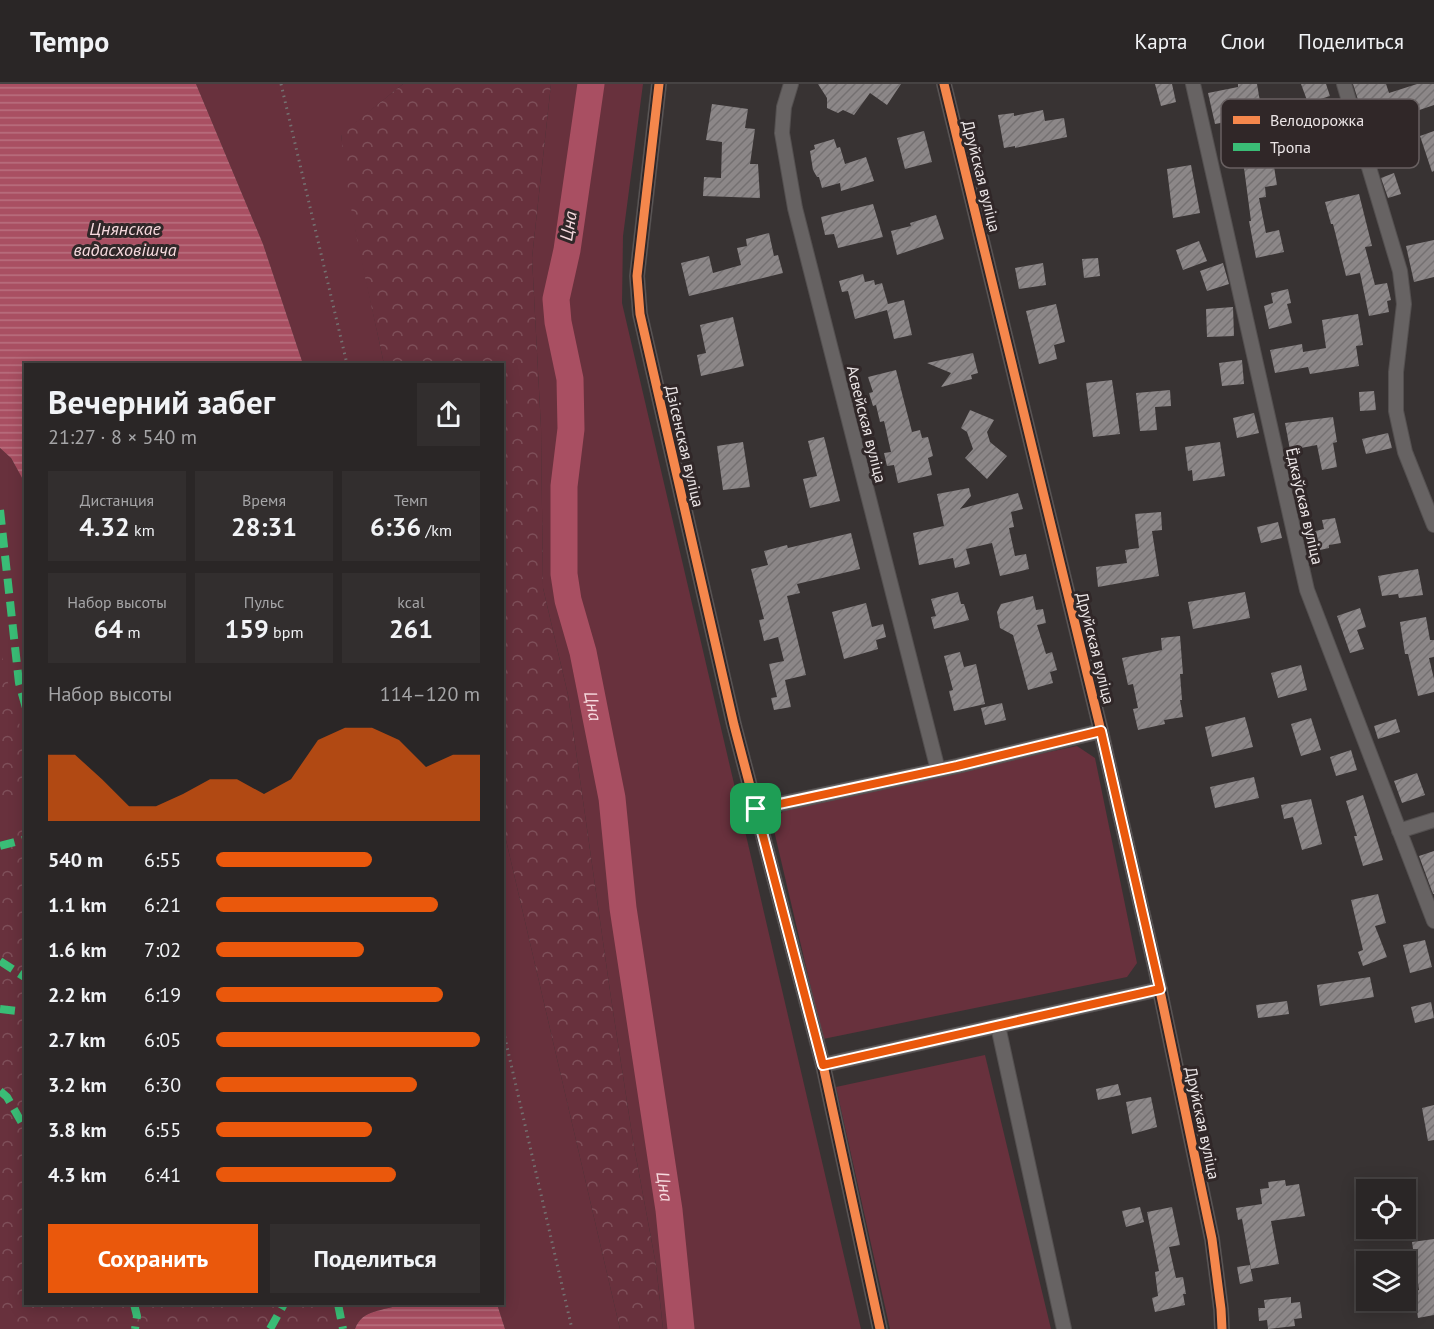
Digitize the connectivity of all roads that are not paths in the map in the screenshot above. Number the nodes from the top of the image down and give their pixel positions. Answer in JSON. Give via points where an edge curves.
{"nodes":[{"id":1,"x":659,"y":84,"type":"edge"},
{"id":2,"x":791,"y":84,"type":"edge"},
{"id":3,"x":944,"y":84,"type":"edge"},
{"id":4,"x":1193,"y":84,"type":"edge"},
{"id":5,"x":1344,"y":84,"type":"edge"},
{"id":6,"x":1348,"y":99,"type":"edge"},
{"id":7,"x":1369,"y":168,"type":"edge"},
{"id":8,"x":1434,"y":525,"type":"edge"},
{"id":9,"x":1101,"y":731,"type":"junction"},
{"id":10,"x":938,"y":770,"type":"junction"},
{"id":11,"x":756,"y":809,"type":"junction"},
{"id":12,"x":1434,"y":820,"type":"edge"},
{"id":13,"x":1399,"y":831,"type":"junction"},
{"id":14,"x":1434,"y":921,"type":"edge"},
{"id":15,"x":1160,"y":989,"type":"junction"},
{"id":16,"x":998,"y":1026,"type":"junction"},
{"id":17,"x":823,"y":1065,"type":"junction"},
{"id":18,"x":880,"y":1329,"type":"edge"},
{"id":19,"x":1065,"y":1329,"type":"edge"},
{"id":20,"x":1222,"y":1329,"type":"edge"}],
"edges":[{"from":1,"to":11,"type":"street","name":"Дзісенская вуліца","via":[[637,276],[640,314]]},
{"from":2,"to":10,"type":"street","name":"Асвейская вуліца","via":[[782,133],[795,208]]},
{"from":3,"to":9,"type":"street","name":"Друйская вуліца"},
{"from":4,"to":13,"type":"street","name":"Ёдкаўская вуліца","via":[[1307,590]]},
{"from":5,"to":6,"type":"street"},
{"from":7,"to":8,"type":"street","via":[[1400,271],[1404,304],[1396,411],[1405,452]]},
{"from":9,"to":10,"type":"street"},
{"from":9,"to":15,"type":"street","name":"Друйская вуліца"},
{"from":10,"to":11,"type":"street"},
{"from":11,"to":17,"type":"street","name":"Дзісенская вуліца"},
{"from":12,"to":13,"type":"street"},
{"from":13,"to":14,"type":"street","name":"Ёдкаўская вуліца"},
{"from":15,"to":16,"type":"street"},
{"from":15,"to":20,"type":"street","name":"Друйская вуліца","via":[[1212,1239]]},
{"from":16,"to":17,"type":"street"},
{"from":16,"to":19,"type":"street"},
{"from":17,"to":18,"type":"street","name":"Дзісенская вуліца"}]}
